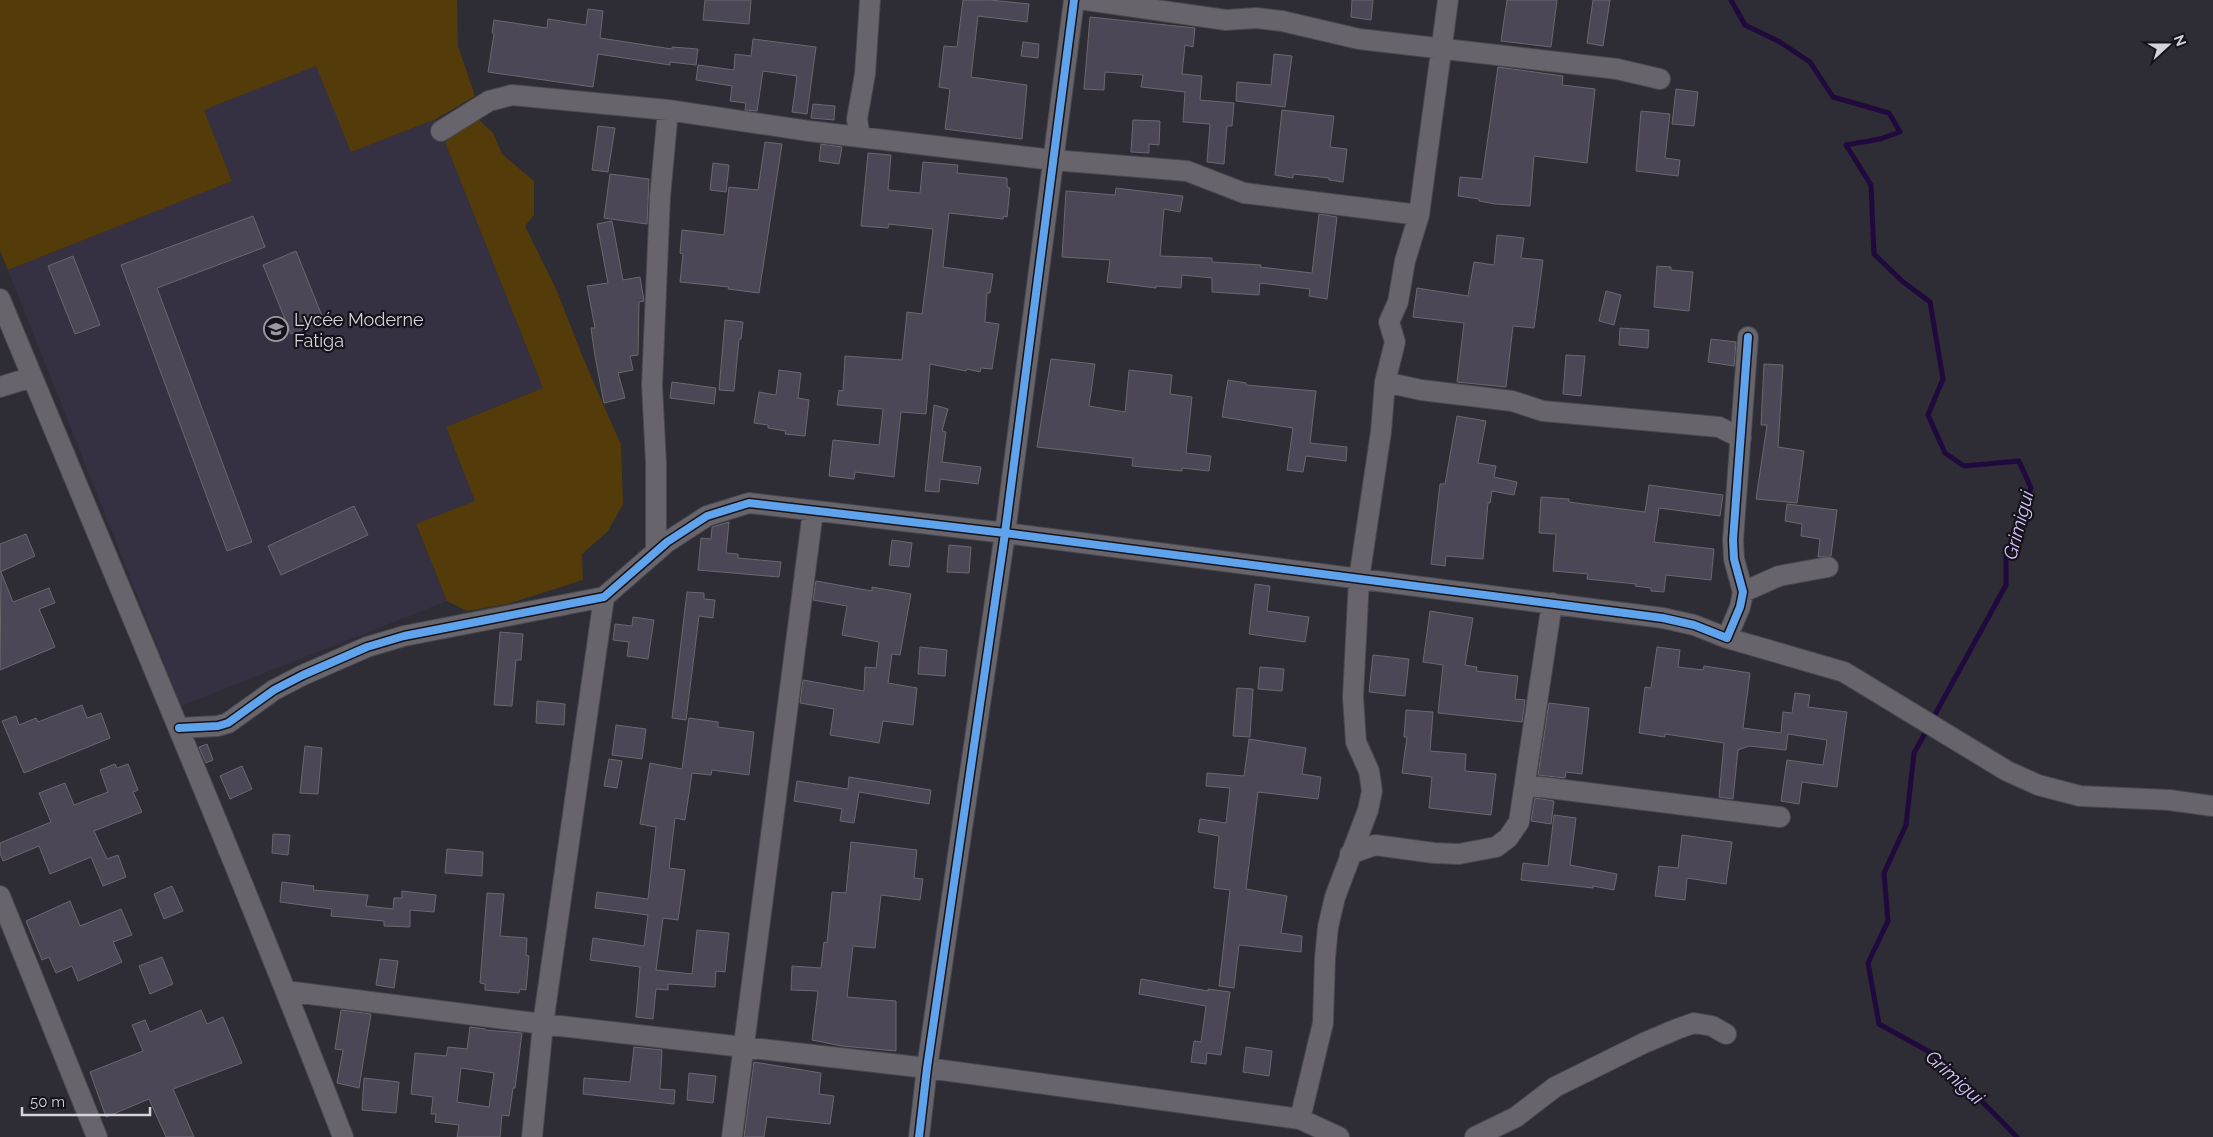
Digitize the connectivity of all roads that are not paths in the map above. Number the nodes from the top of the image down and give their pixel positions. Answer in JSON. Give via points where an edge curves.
{"nodes":[{"id":1,"x":870,"y":0,"type":"edge"},
{"id":2,"x":1074,"y":0,"type":"edge"},
{"id":3,"x":1086,"y":0,"type":"edge"},
{"id":4,"x":1448,"y":0,"type":"edge"},
{"id":5,"x":1440,"y":47,"type":"junction"},
{"id":6,"x":1660,"y":78,"type":"dead end"},
{"id":7,"x":668,"y":110,"type":"junction"},
{"id":8,"x":441,"y":130,"type":"dead end"},
{"id":9,"x":860,"y":137,"type":"junction"},
{"id":10,"x":1054,"y":160,"type":"junction"},
{"id":11,"x":1419,"y":215,"type":"junction"},
{"id":12,"x":0,"y":299,"type":"edge"},
{"id":13,"x":1748,"y":337,"type":"dead end"},
{"id":14,"x":32,"y":377,"type":"junction"},
{"id":15,"x":1385,"y":382,"type":"junction"},
{"id":16,"x":0,"y":387,"type":"edge"},
{"id":17,"x":1741,"y":438,"type":"junction"},
{"id":18,"x":813,"y":511,"type":"junction"},
{"id":19,"x":1005,"y":533,"type":"junction"},
{"id":20,"x":656,"y":552,"type":"junction"},
{"id":21,"x":1828,"y":567,"type":"dead end"},
{"id":22,"x":1359,"y":579,"type":"junction"},
{"id":23,"x":1744,"y":592,"type":"junction"},
{"id":24,"x":604,"y":597,"type":"junction"},
{"id":25,"x":1552,"y":603,"type":"junction"},
{"id":26,"x":1727,"y":638,"type":"junction"},
{"id":27,"x":179,"y":728,"type":"junction"},
{"id":28,"x":1526,"y":785,"type":"junction"},
{"id":29,"x":2213,"y":806,"type":"edge"},
{"id":30,"x":1780,"y":818,"type":"dead end"},
{"id":31,"x":1350,"y":854,"type":"junction"},
{"id":32,"x":0,"y":896,"type":"edge"},
{"id":33,"x":286,"y":991,"type":"junction"},
{"id":34,"x":543,"y":1024,"type":"junction"},
{"id":35,"x":1726,"y":1034,"type":"dead end"},
{"id":36,"x":743,"y":1048,"type":"junction"},
{"id":37,"x":927,"y":1068,"type":"junction"},
{"id":38,"x":1300,"y":1119,"type":"junction"},
{"id":39,"x":97,"y":1137,"type":"edge"},
{"id":40,"x":343,"y":1137,"type":"edge"},
{"id":41,"x":532,"y":1137,"type":"edge"},
{"id":42,"x":732,"y":1137,"type":"edge"},
{"id":43,"x":919,"y":1137,"type":"edge"},
{"id":44,"x":1339,"y":1137,"type":"edge"},
{"id":45,"x":1475,"y":1137,"type":"edge"}],
"edges":[{"from":1,"to":9,"type":"street","via":[[858,119]]},
{"from":2,"to":10,"type":"street"},
{"from":3,"to":5,"type":"street","via":[[1226,20],[1256,18],[1282,21],[1359,39]]},
{"from":4,"to":5,"type":"street"},
{"from":5,"to":6,"type":"street","via":[[1617,69]]},
{"from":5,"to":11,"type":"street"},
{"from":7,"to":8,"type":"street","via":[[512,95],[489,101]]},
{"from":7,"to":9,"type":"street"},
{"from":7,"to":20,"type":"street","via":[[660,197],[652,385]]},
{"from":9,"to":10,"type":"street"},
{"from":10,"to":11,"type":"street","via":[[1188,171],[1244,193]]},
{"from":10,"to":19,"type":"street"},
{"from":11,"to":15,"type":"street","via":[[1405,261],[1398,302],[1389,322],[1395,342]]},
{"from":12,"to":14,"type":"street"},
{"from":13,"to":17,"type":"street"},
{"from":14,"to":16,"type":"street"},
{"from":14,"to":27,"type":"street"},
{"from":15,"to":17,"type":"street","via":[[1421,390],[1512,401],[1543,411],[1719,427]]},
{"from":15,"to":22,"type":"street","via":[[1381,432]]},
{"from":17,"to":23,"type":"street","via":[[1733,540],[1734,559]]},
{"from":18,"to":19,"type":"street"},
{"from":18,"to":20,"type":"street","via":[[750,503],[708,516]]},
{"from":18,"to":36,"type":"street"},
{"from":19,"to":22,"type":"street"},
{"from":19,"to":37,"type":"street"},
{"from":20,"to":24,"type":"street"},
{"from":21,"to":23,"type":"street","via":[[1779,576]]},
{"from":22,"to":25,"type":"street"},
{"from":22,"to":31,"type":"street","via":[[1353,697],[1356,742],[1369,771],[1372,791]]},
{"from":23,"to":26,"type":"street"},
{"from":24,"to":27,"type":"street","via":[[404,636],[367,647],[303,674],[228,723]]},
{"from":24,"to":34,"type":"street"},
{"from":25,"to":26,"type":"street","via":[[1664,618]]},
{"from":25,"to":28,"type":"street"},
{"from":26,"to":29,"type":"street","via":[[1844,672],[2007,771],[2038,785],[2080,796],[2169,800]]},
{"from":27,"to":33,"type":"street"},
{"from":28,"to":30,"type":"street"},
{"from":28,"to":31,"type":"street","via":[[1519,822],[1508,838],[1496,847],[1459,854],[1376,845]]},
{"from":31,"to":38,"type":"street","via":[[1328,927],[1323,1023]]},
{"from":32,"to":39,"type":"street"},
{"from":33,"to":34,"type":"street"},
{"from":33,"to":40,"type":"street"},
{"from":34,"to":36,"type":"street"},
{"from":34,"to":41,"type":"street"},
{"from":35,"to":45,"type":"street","via":[[1712,1026],[1694,1023],[1677,1029],[1555,1087],[1516,1117]]},
{"from":36,"to":37,"type":"street"},
{"from":36,"to":42,"type":"street"},
{"from":37,"to":38,"type":"street"},
{"from":37,"to":43,"type":"street"},
{"from":38,"to":44,"type":"street"}]}
